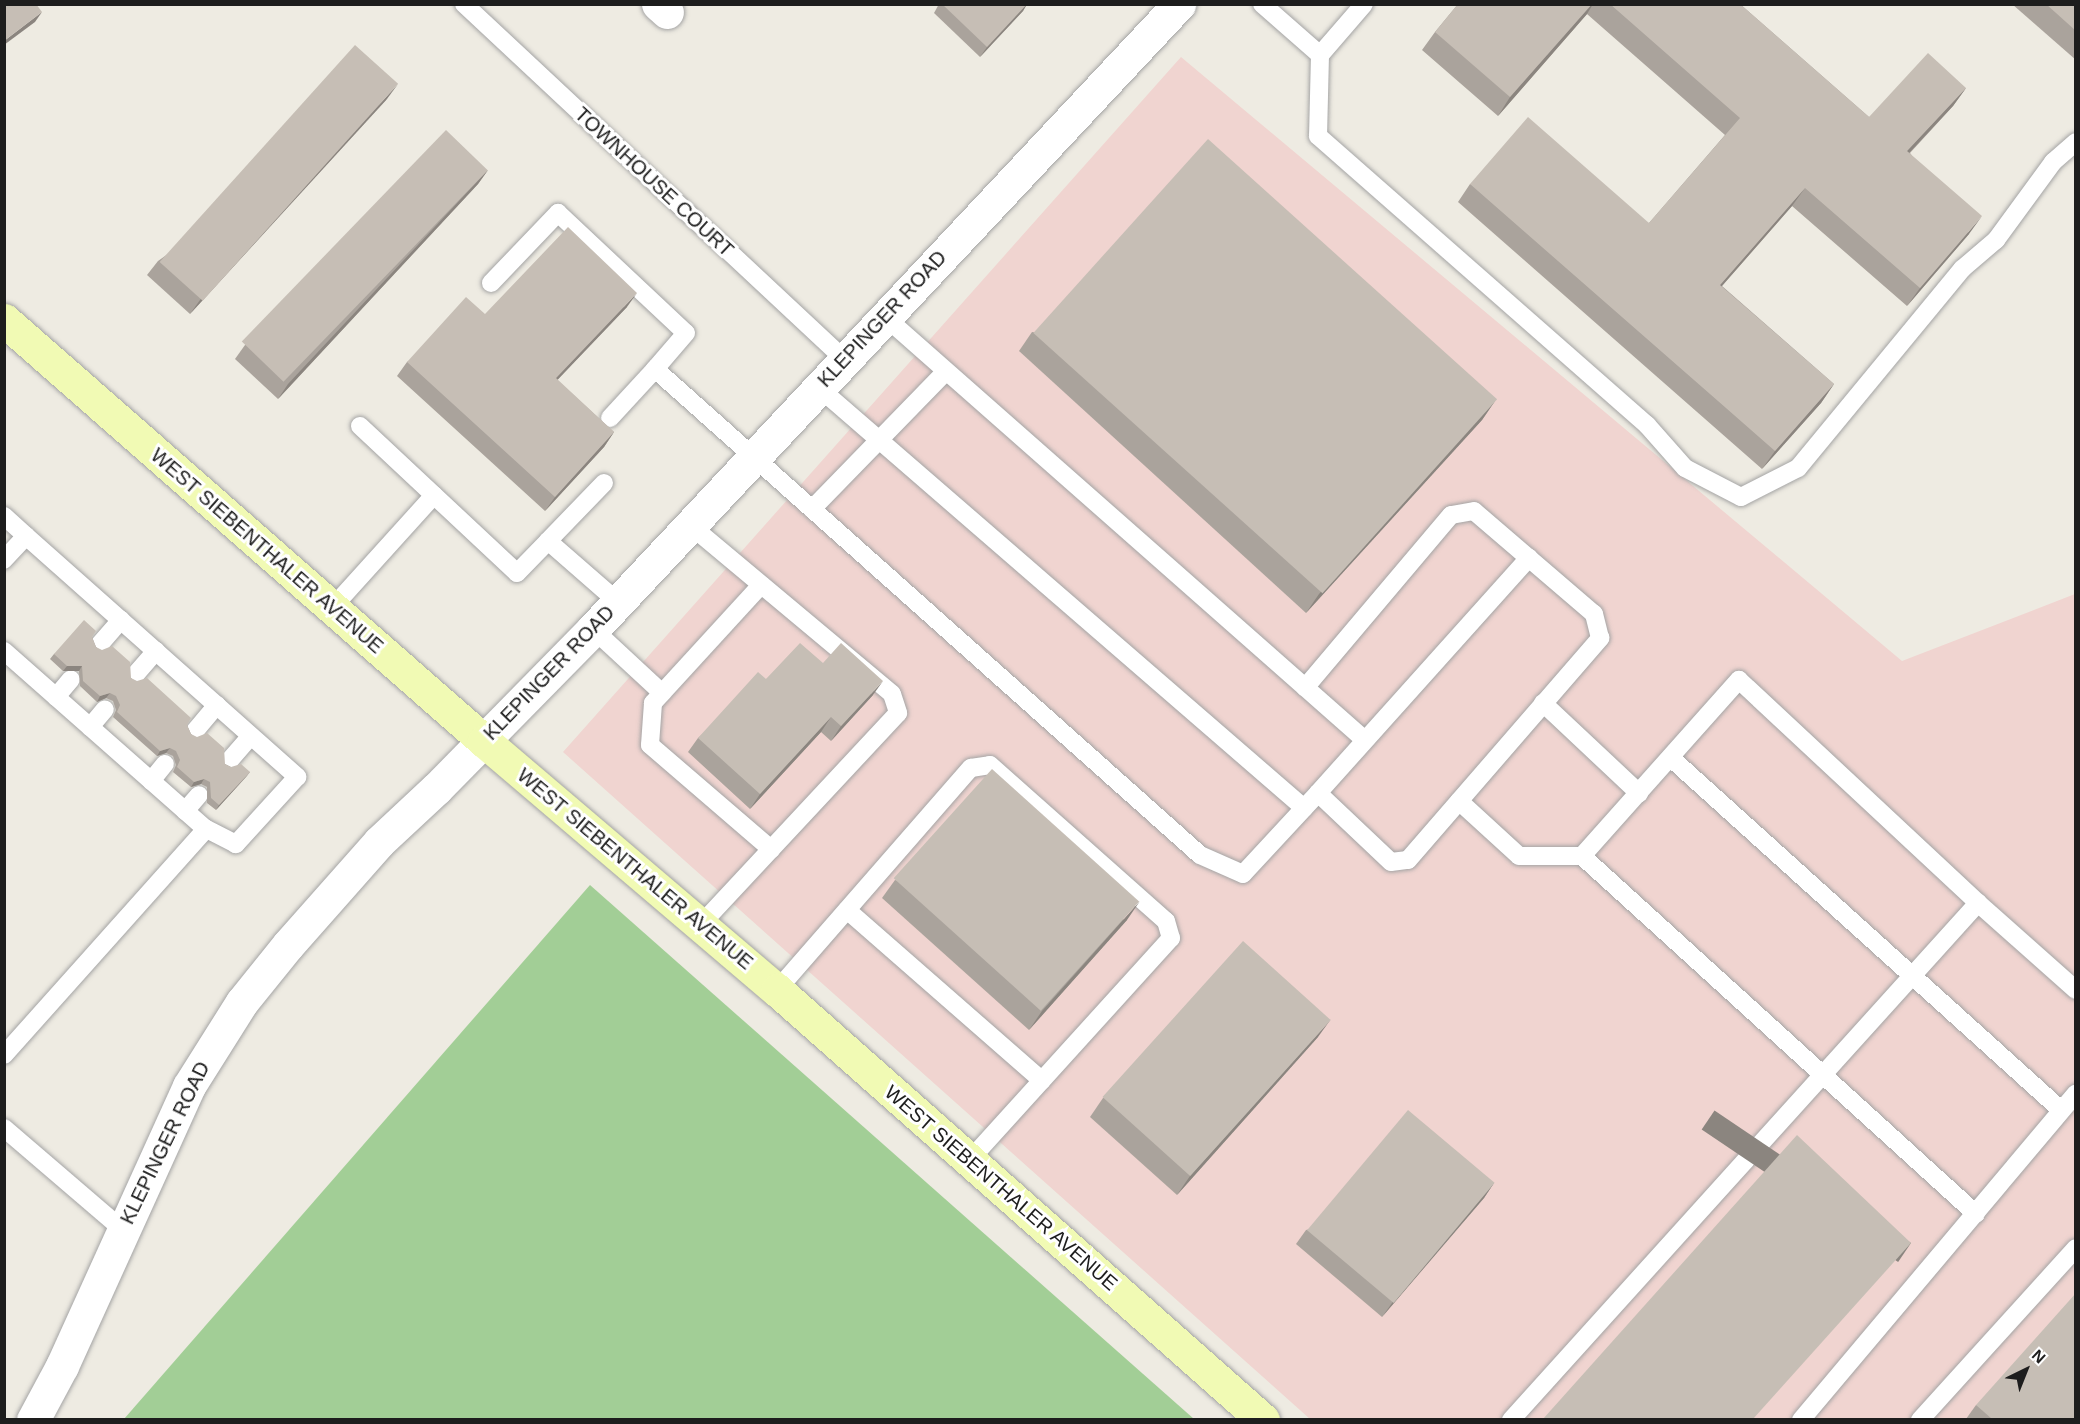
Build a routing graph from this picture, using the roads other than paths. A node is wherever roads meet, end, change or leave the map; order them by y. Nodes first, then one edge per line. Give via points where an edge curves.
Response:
1 (464, 4) edge
2 (1179, 4) edge
3 (1262, 4) edge
4 (1364, 4) edge
5 (1320, 55) junction
6 (2076, 142) edge
7 (491, 284) dead end
8 (884, 316) junction
9 (4, 320) edge
10 (844, 359) junction
11 (655, 369) junction
12 (946, 371) junction
13 (818, 387) junction
14 (610, 418) dead end
15 (360, 426) dead end
16 (880, 441) junction
17 (753, 457) junction
18 (604, 483) dead end
19 (434, 495) junction
20 (812, 509) junction
21 (4, 516) edge
22 (690, 525) junction
23 (26, 536) junction
24 (548, 541) junction
25 (1529, 558) junction
26 (4, 560) edge
27 (762, 585) junction
28 (618, 602) junction
29 (332, 608) junction
30 (121, 620) junction
31 (593, 629) junction
32 (100, 644) dead end
33 (4, 651) edge
34 (156, 651) junction
35 (135, 675) dead end
36 (71, 678) edge
37 (1305, 688) junction
38 (662, 693) junction
39 (56, 697) junction
40 (1543, 703) junction
41 (217, 705) junction
42 (105, 709) dead end
43 (90, 727) junction
44 (195, 730) dead end
45 (251, 736) junction
46 (1365, 740) junction
47 (484, 741) junction
48 (1671, 758) junction
49 (229, 761) dead end
50 (165, 764) dead end
51 (151, 781) junction
52 (1318, 793) junction
53 (1639, 793) junction
54 (199, 795) dead end
55 (1459, 801) junction
56 (1304, 808) junction
57 (185, 811) junction
58 (206, 829) junction
59 (771, 849) junction
60 (1582, 856) junction
61 (1978, 903) junction
62 (847, 910) junction
63 (700, 926) junction
64 (1912, 978) junction
65 (777, 990) junction
66 (2076, 990) edge
67 (4, 1055) edge
68 (1822, 1077) junction
69 (1042, 1080) junction
70 (2076, 1093) edge
71 (2061, 1110) junction
72 (4, 1128) edge
73 (970, 1160) junction
74 (1976, 1214) junction
75 (122, 1229) junction
76 (2076, 1248) edge
77 (33, 1419) edge
78 (1263, 1419) edge
79 (1511, 1419) edge
80 (1802, 1419) edge
81 (1920, 1419) edge

1 - 10 lane, TOWNHOUSE COURT
2 - 8 street, KLEPINGER ROAD
3 - 5 lane
4 - 5 lane
5 - 6 lane via 1318,136 1647,425 1685,468 1741,497 1798,468 1962,268 1996,240 2053,162
7 - 11 lane via 558,213 686,333
8 - 10 street, KLEPINGER ROAD
8 - 12 lane
9 - 29 main road, WEST SIEBENTHALER AVENUE
10 - 13 street, KLEPINGER ROAD
11 - 14 lane
11 - 17 lane
12 - 16 lane
12 - 37 lane
13 - 16 lane
13 - 17 street, KLEPINGER ROAD
15 - 19 lane
16 - 20 lane
16 - 56 lane
17 - 20 lane
17 - 22 street, KLEPINGER ROAD
18 - 24 lane
19 - 24 lane via 517,573
19 - 29 lane
20 - 56 lane via 1200,855 1243,874
21 - 23 lane
22 - 27 lane
22 - 28 street, KLEPINGER ROAD
23 - 26 lane
23 - 30 lane
24 - 28 lane
25 - 37 lane via 1474,511 1451,515
25 - 40 lane via 1594,614 1600,638
25 - 46 lane
27 - 38 lane
27 - 59 lane via 892,694 898,713
28 - 31 street, KLEPINGER ROAD
29 - 47 main road, WEST SIEBENTHALER AVENUE
30 - 32 lane
30 - 34 lane
31 - 38 lane
31 - 47 street, KLEPINGER ROAD
33 - 39 lane
34 - 35 lane
34 - 41 lane
36 - 39 lane
37 - 46 lane
38 - 59 lane via 653,703 650,745
39 - 43 lane
40 - 53 lane
40 - 55 lane
41 - 44 lane
41 - 45 lane
42 - 43 lane
43 - 51 lane
45 - 49 lane
45 - 58 lane via 297,777 236,844
46 - 52 lane
47 - 63 main road, WEST SIEBENTHALER AVENUE
47 - 75 street, KLEPINGER ROAD via 379,842 242,1002 189,1086
48 - 53 lane
48 - 61 lane via 1739,680
48 - 64 lane
50 - 51 lane
51 - 57 lane
52 - 55 lane via 1391,862 1408,860
52 - 56 lane
53 - 60 lane
54 - 57 lane
55 - 60 lane via 1519,856
57 - 58 lane
58 - 67 lane
59 - 63 lane
60 - 68 lane
61 - 64 lane
61 - 66 lane
62 - 65 lane
62 - 69 lane
62 - 69 lane via 971,768 990,765 1166,921 1171,938
63 - 65 main road, WEST SIEBENTHALER AVENUE
64 - 68 lane
64 - 71 lane
65 - 73 main road, WEST SIEBENTHALER AVENUE
68 - 74 lane
68 - 79 lane
69 - 73 lane
70 - 71 lane
71 - 74 lane
72 - 75 lane
73 - 78 main road, WEST SIEBENTHALER AVENUE
74 - 80 lane
75 - 77 street, KLEPINGER ROAD via 62,1366
76 - 81 lane

